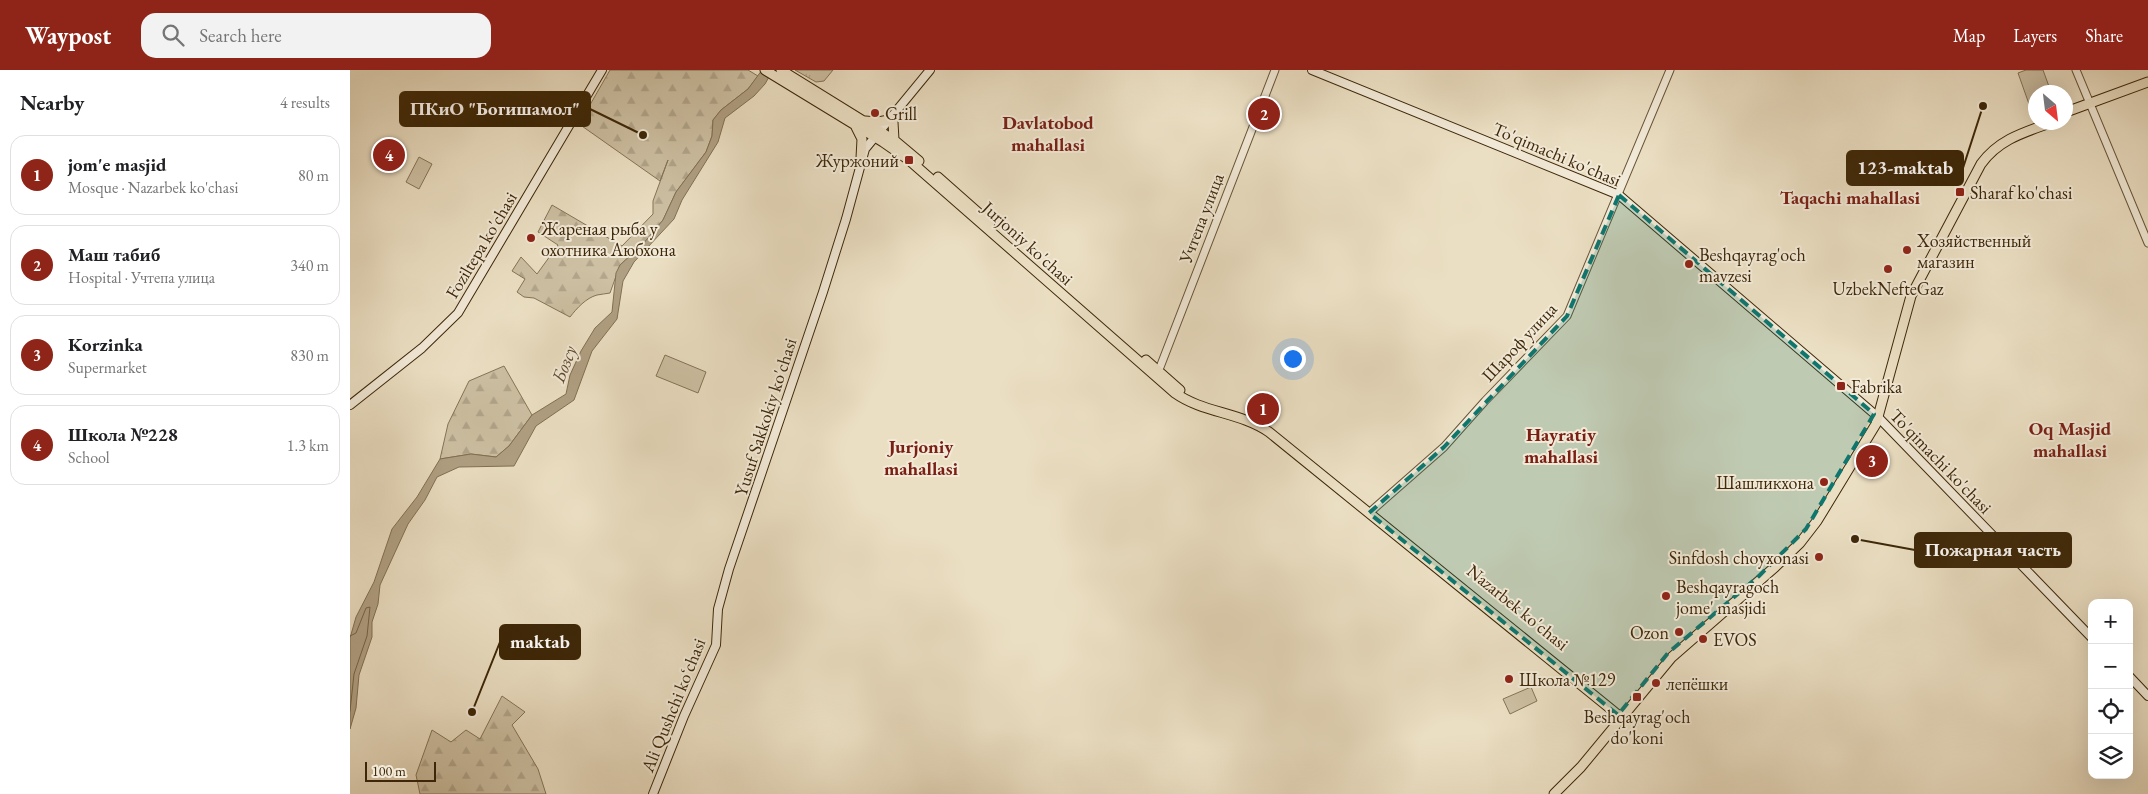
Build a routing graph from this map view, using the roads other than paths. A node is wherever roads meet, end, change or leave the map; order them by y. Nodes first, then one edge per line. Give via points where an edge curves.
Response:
1 (596, 70) edge
2 (602, 70) edge
3 (765, 70) edge
4 (781, 70) edge
5 (930, 70) edge
6 (1275, 70) edge
7 (1312, 70) edge
8 (1670, 70) edge
9 (2076, 70) edge
10 (2148, 82) edge
11 (2148, 88) edge
12 (809, 92) junction
13 (2091, 106) junction
14 (2073, 110) edge
15 (2073, 115) edge
16 (891, 121) junction
17 (858, 123) junction
18 (2028, 126) edge
19 (2033, 130) edge
20 (878, 135) junction
21 (894, 140) junction
22 (861, 158) junction
23 (1619, 195) junction
24 (846, 219) junction
25 (2147, 240) edge
26 (409, 356) junction
27 (1158, 374) junction
28 (350, 399) edge
29 (350, 405) edge
30 (1225, 412) joint
31 (1877, 415) junction
32 (1923, 461) junction
33 (1370, 511) junction
34 (718, 626) joint
35 (2088, 627) edge
36 (2088, 634) edge
37 (2133, 674) edge
38 (2133, 680) edge
39 (2148, 689) edge
40 (2148, 696) edge
41 (1621, 713) junction
42 (653, 794) edge
43 (1546, 794) edge
44 (1554, 794) edge

1 - 26 main road, Foziltepa ko'chasi via 454,311
2 - 26 main road, Foziltepa ko'chasi via 458,313
3 - 12 main road
4 - 12 main road
5 - 16 main road, Yusuf Sakkokiy ko'chasi
6 - 27 street, Учтепа улица
7 - 23 main road, To'qimachi ko'chasi
8 - 23 street, Шароф улица
9 - 13 street
10 - 13 main road
11 - 13 main road
12 - 17 main road, Jurjoniy ko'chasi
13 - 14 main road
13 - 15 main road
13 - 25 street
16 - 17 main road
16 - 20 main road, Yusuf Sakkokiy ko'chasi
16 - 21 main road
17 - 20 main road, Jurjoniy ko'chasi
17 - 22 main road via 862,135
18 - 31 main road via 1996,140 1976,161 1906,294
19 - 31 main road via 2004,142 1992,150 1981,164 1911,296
20 - 21 main road, Jurjoniy ko'chasi
20 - 22 main road, Yusuf Sakkokiy ko'chasi via 864,149
20 - 24 main road, Yusuf Sakkokiy ko'chasi
20 - 27 main road, Jurjoniy ko'chasi
21 - 27 main road, Jurjoniy ko'chasi
22 - 24 main road, Yusuf Sakkokiy ko'chasi
23 - 31 main road, To'qimachi ko'chasi
23 - 33 street, Шароф улица via 1567,316 1444,447
24 - 34 main road, Yusuf Sakkokiy ko'chasi via 729,569 718,609
26 - 28 main road, Foziltepa ko'chasi
26 - 29 main road, Foziltepa ko'chasi
27 - 30 main road, Jurjoniy ko'chasi via 1188,402
30 - 33 main road, Nazarbek ko'chasi via 1269,432
31 - 32 main road, To'qimachi ko'chasi
31 - 41 main road via 1806,528 1759,576 1668,653
32 - 35 main road, To'qimachi ko'chasi
32 - 36 main road, To'qimachi ko'chasi
33 - 41 main road, Nazarbek ko'chasi
34 - 42 main road, Ali Qushchi koʻchasi via 716,646
37 - 39 main road
38 - 40 main road
41 - 43 main road via 1569,774
41 - 44 main road via 1581,767

